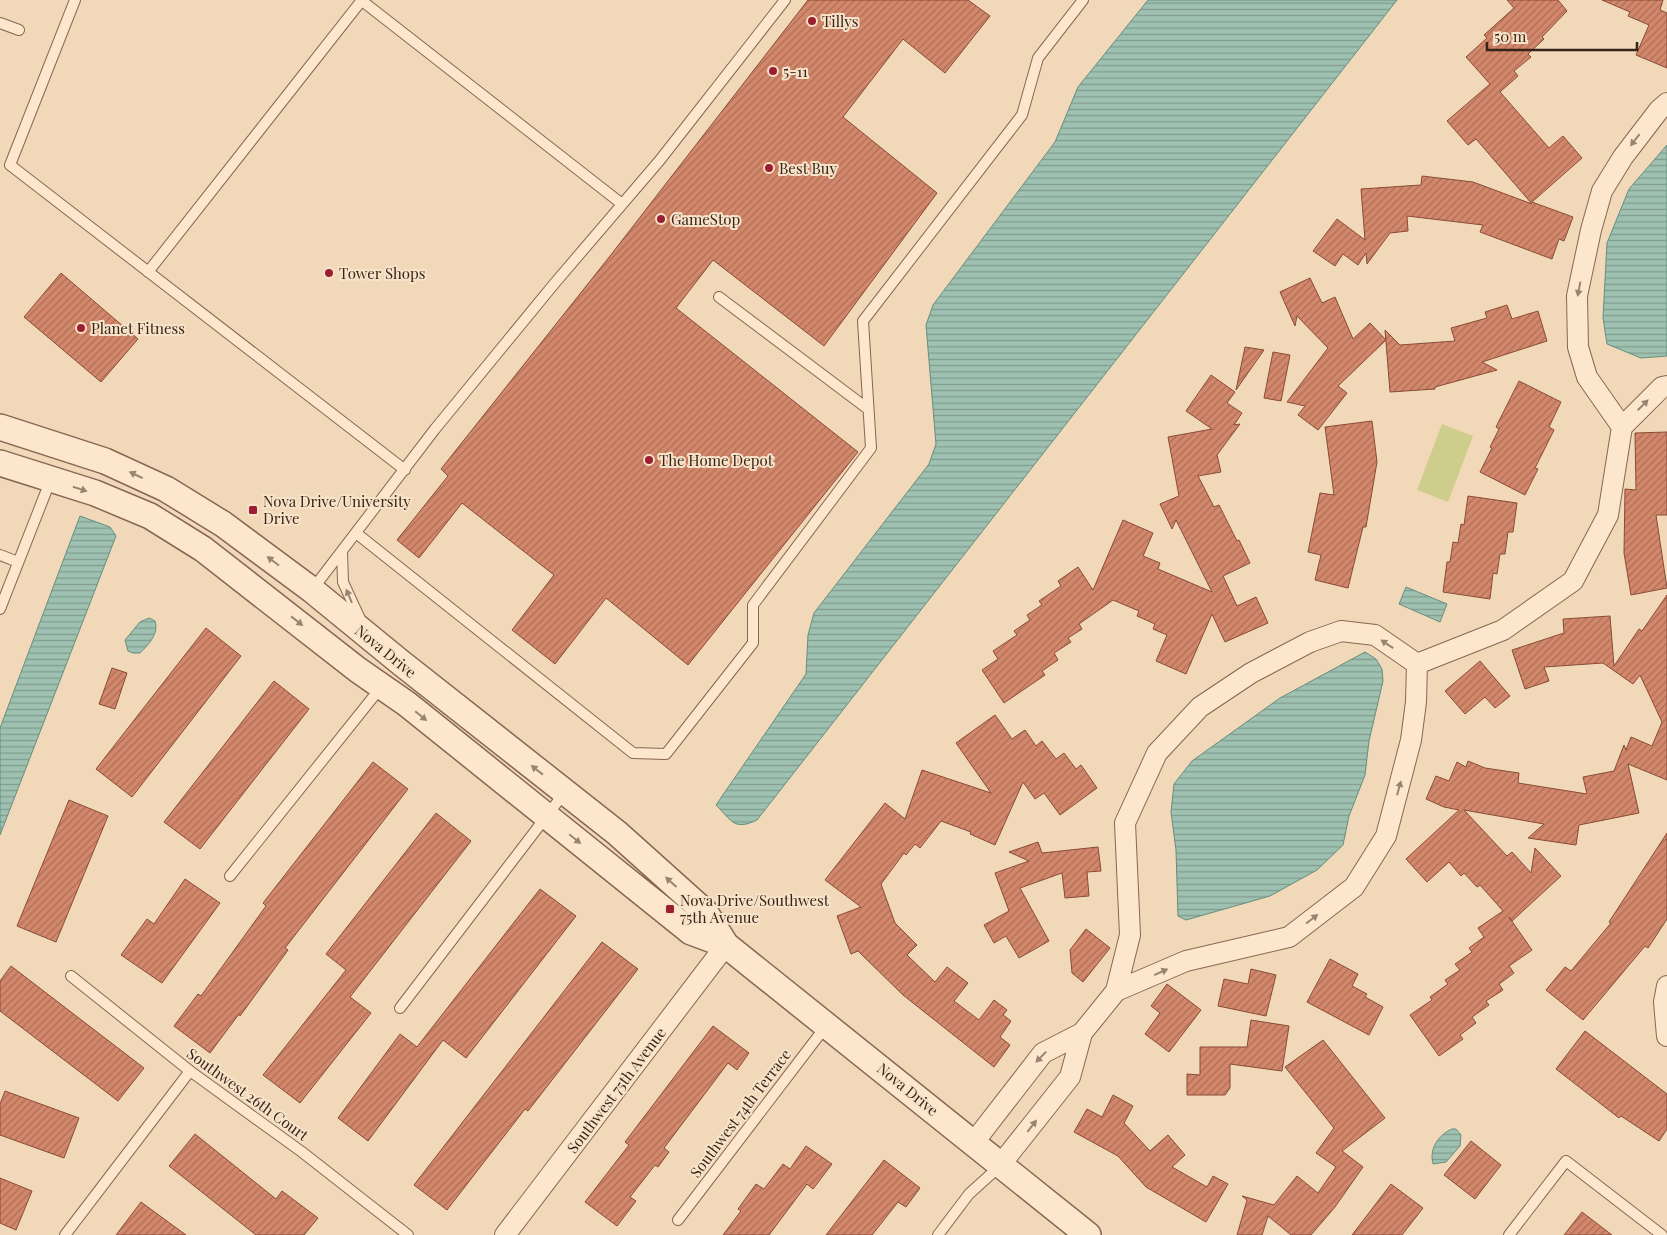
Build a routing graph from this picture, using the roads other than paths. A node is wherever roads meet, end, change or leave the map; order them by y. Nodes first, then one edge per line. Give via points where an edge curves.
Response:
1 (75, 0) edge
2 (362, 0) edge
3 (785, 0) edge
4 (1083, 0) edge
5 (0, 23) edge
6 (19, 30) dead end
7 (1667, 103) edge
8 (622, 204) junction
9 (148, 272) junction
10 (719, 297) dead end
11 (1667, 386) edge
12 (868, 409) junction
13 (0, 427) edge
14 (1622, 427) junction
15 (0, 463) edge
16 (405, 470) junction
17 (51, 479) junction
18 (356, 533) junction
19 (203, 549) junction
20 (342, 551) junction
21 (0, 555) edge
22 (18, 562) junction
23 (312, 590) junction
24 (0, 609) edge
25 (370, 637) junction
26 (400, 662) junction
27 (1417, 664) junction
28 (382, 686) junction
29 (565, 792) junction
30 (546, 816) junction
31 (230, 876) dead end
32 (726, 945) junction
33 (70, 976) dead end
34 (1667, 986) edge
35 (1116, 992) junction
36 (400, 1008) dead end
37 (827, 1025) junction
38 (1082, 1033) junction
39 (1667, 1036) edge
40 (190, 1070) junction
41 (974, 1142) junction
42 (1002, 1164) junction
43 (678, 1220) dead end
44 (65, 1235) edge
45 (408, 1235) edge
46 (505, 1235) edge
47 (938, 1235) edge
48 (1088, 1235) edge
49 (1509, 1235) edge
50 (1662, 1235) edge

1 - 9 lane via 10,165
2 - 8 lane
2 - 9 lane
3 - 8 lane
4 - 12 lane via 1038,58 1022,115 863,321
5 - 6 lane
7 -> 14 street via 1622,156 1602,190 1577,296 1578,347 1587,377
8 - 16 lane via 506,342
9 - 16 lane
10 - 12 lane
14 -> 11 street via 1662,387
12 - 18 lane via 871,448 753,605 753,643 666,754 634,754
23 -> 13 street, Nova Drive via 224,524 166,489 106,461
14 - 27 street via 1608,515 1574,581 1503,630
15 - 17 street, Nova Drive
16 - 18 lane
17 -> 19 street, Nova Drive via 150,516
17 - 22 lane
18 - 20 lane
19 - 23 street via 269,583
19 -> 28 street, Nova Drive
20 - 23 lane
25 -> 20 lane via 343,582
21 - 22 lane
22 - 24 lane
23 - 25 street, Nova Drive
25 - 26 street, Nova Drive
26 - 28 street
29 -> 26 street, Nova Drive
35 -> 27 street via 1186,961 1289,937 1354,887 1386,836 1411,740
27 -> 35 street via 1375,635 1341,631 1301,646 1251,673 1200,707 1158,753 1125,823 1130,935
28 -> 30 street, Nova Drive
28 - 31 lane
29 - 30 lane
32 -> 29 street, Nova Drive via 705,912
30 -> 32 street, Nova Drive via 691,932
30 - 36 lane
32 - 37 street, Nova Drive
32 - 46 street, Southwest 75th Avenue
33 - 40 lane, Southwest 26th Court
34 - 39 street via 1664,1002
35 - 38 street
37 - 41 street, Nova Drive
37 - 43 lane, Southwest 74th Terrace
38 -> 41 street via 1043,1054
42 -> 38 street via 1070,1078
40 - 44 lane
40 - 45 lane, Southwest 26th Court
41 - 42 street, Nova Drive
42 - 47 lane via 970,1194
42 - 48 street, Nova Drive
49 - 50 lane via 1566,1160

